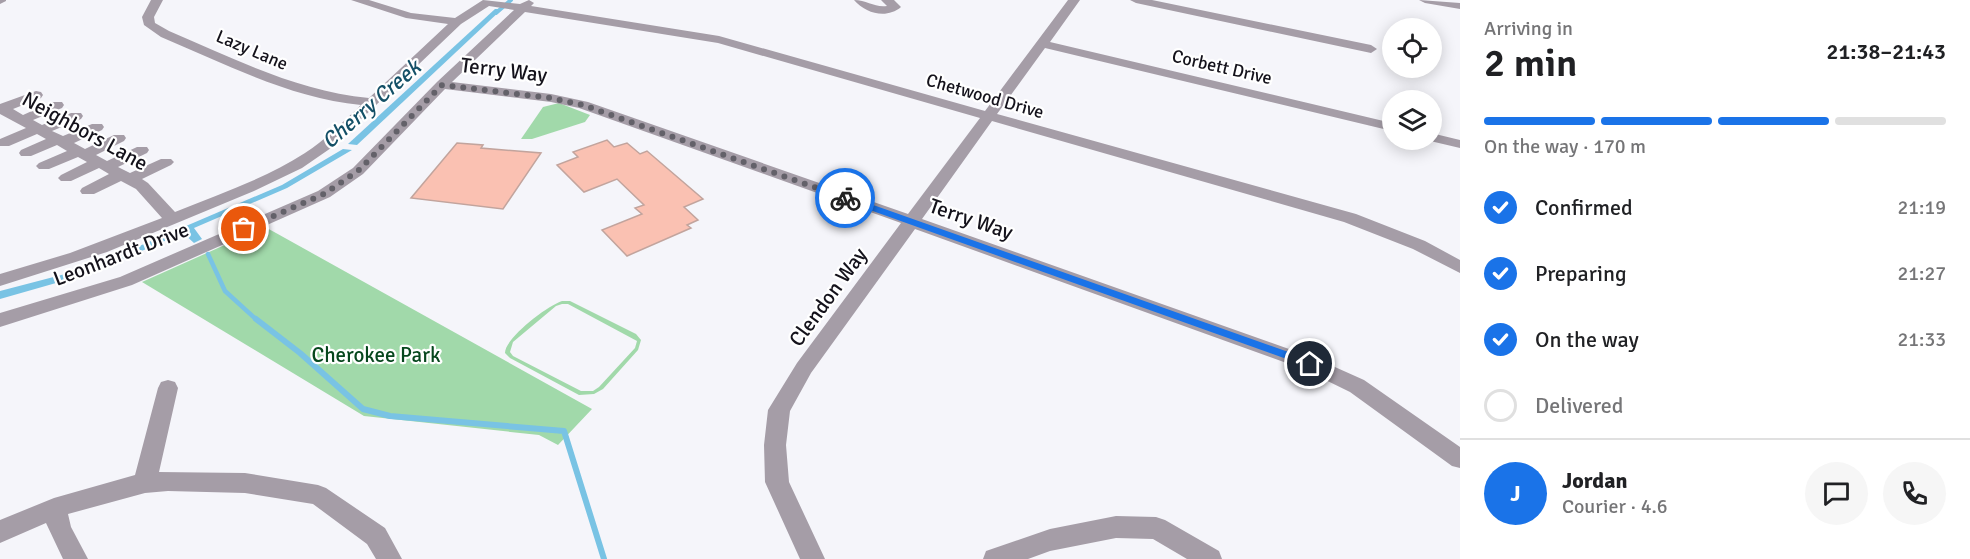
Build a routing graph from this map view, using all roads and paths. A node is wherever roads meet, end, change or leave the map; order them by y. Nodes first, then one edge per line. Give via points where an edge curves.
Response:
1 (157, 0) edge
2 (357, 0) edge
3 (861, 0) edge
4 (887, 0) edge
5 (1074, 0) edge
6 (1136, 0) edge
7 (1425, 0) edge
8 (507, 3) edge
9 (1460, 6) edge
10 (457, 22) junction
11 (1044, 44) junction
12 (1371, 49) dead end
13 (442, 85) junction
14 (36, 96) dead end
15 (371, 102) junction
16 (57, 105) dead end
17 (1, 108) edge
18 (76, 116) dead end
19 (990, 116) junction
20 (20, 119) junction
21 (0, 125) edge
22 (1382, 125) edge
23 (97, 128) dead end
24 (40, 130) junction
25 (119, 138) dead end
26 (1442, 140) edge
27 (60, 141) junction
28 (4, 143) dead end
29 (1460, 144) edge
30 (142, 150) dead end
31 (82, 152) junction
32 (26, 153) dead end
33 (166, 162) dead end
34 (104, 164) junction
35 (44, 166) dead end
36 (126, 177) junction
37 (66, 178) dead end
38 (88, 191) dead end
39 (172, 219) junction
40 (911, 222) junction
41 (1460, 267) edge
42 (0, 280) edge
43 (0, 320) edge
44 (168, 388) dead end
45 (1460, 459) edge
46 (145, 483) junction
47 (54, 508) junction
48 (0, 532) edge
49 (76, 559) edge
50 (390, 559) edge
51 (813, 559) edge
52 (995, 559) edge
53 (1210, 559) edge

1 - 15 street, Lazy Lane via 148,17 150,26 165,34 303,91
2 - 10 street via 410,16
3 - 4 street via 869,9 895,7
5 - 11 street, Clendon Way
6 - 12 street
7 - 9 street
8 - 10 street, Leonhardt Drive
8 - 13 street, Leonhardt Drive
8 - 19 street, Chetwood Drive via 719,40
10 - 15 street, Leonhardt Drive
11 - 19 street, Clendon Way
11 - 22 street, Corbett Drive
13 - 40 street, Terry Way via 583,105
13 - 43 street, Leonhardt Drive via 358,171 324,194 126,281
14 - 17 street
15 - 39 street, Leonhardt Drive via 304,162
16 - 20 street
17 - 20 street, Neighbors Lane
18 - 24 street
19 - 40 street, Clendon Way
19 - 41 street, Chetwood Drive via 1350,218 1419,245
20 - 21 street
20 - 24 street, Neighbors Lane
23 - 27 street
24 - 27 street, Neighbors Lane
24 - 28 street
25 - 31 street
26 - 29 street
27 - 31 street, Neighbors Lane
27 - 32 street
30 - 34 street
31 - 34 street, Neighbors Lane
31 - 35 street
33 - 36 street
34 - 36 street, Neighbors Lane
34 - 37 street
36 - 38 street
36 - 39 street, Neighbors Lane via 142,186
39 - 42 street, Leonhardt Drive via 47,268
40 - 45 street, Terry Way via 1310,364 1356,386
40 - 51 street, Clendon Way via 804,368 779,410 775,445 777,482
44 - 46 street
46 - 47 street
46 - 50 street via 244,483 318,495 376,536
47 - 48 street
47 - 49 street via 60,530
52 - 53 street via 1050,540 1116,527 1156,528

